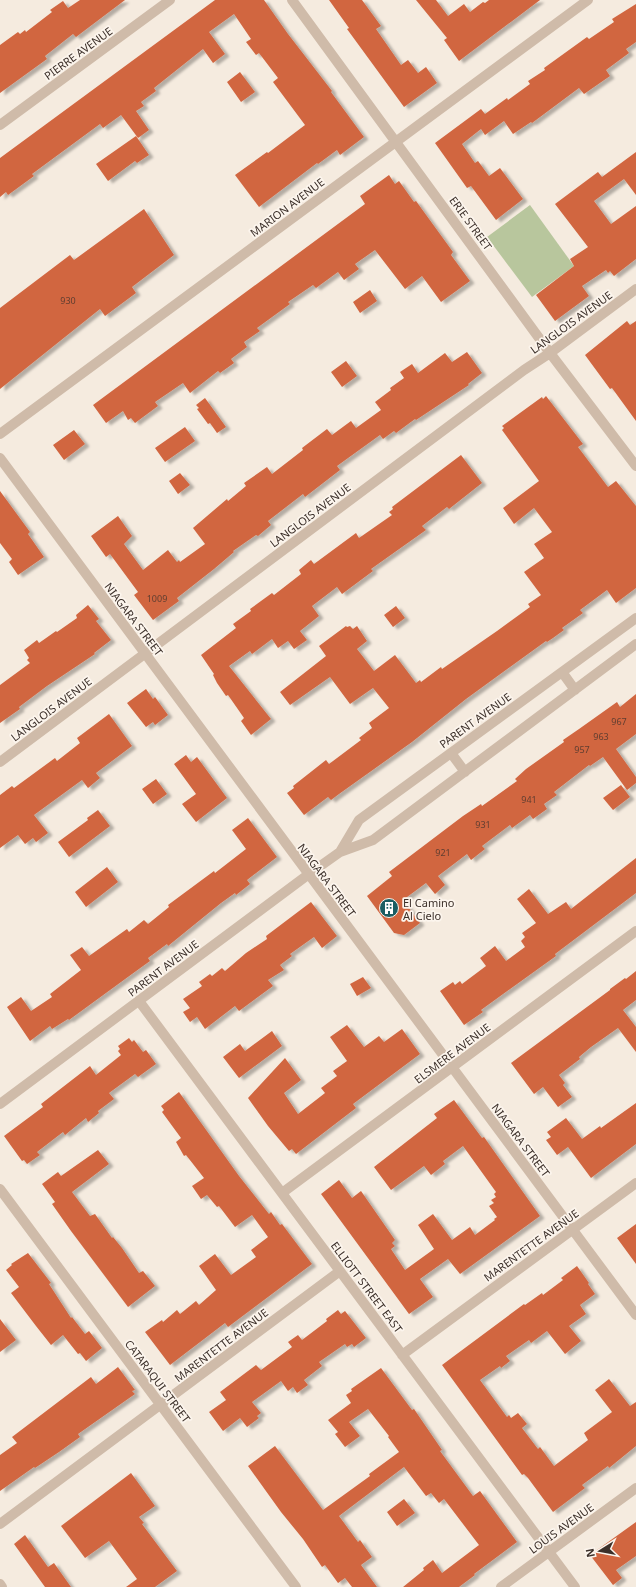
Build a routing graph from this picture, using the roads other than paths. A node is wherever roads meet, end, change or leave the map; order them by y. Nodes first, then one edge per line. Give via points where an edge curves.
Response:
1 (170, 0) edge
2 (292, 0) edge
3 (588, 0) edge
4 (0, 125) edge
5 (396, 141) junction
6 (636, 289) edge
7 (550, 353) junction
8 (0, 434) edge
9 (0, 458) edge
10 (634, 465) edge
11 (636, 618) edge
12 (636, 644) edge
13 (145, 654) junction
14 (562, 672) junction
15 (575, 690) junction
16 (451, 753) junction
17 (0, 762) edge
18 (465, 772) junction
19 (340, 852) junction
20 (308, 874) junction
21 (636, 931) edge
22 (139, 1001) junction
23 (452, 1067) junction
24 (0, 1104) edge
25 (636, 1183) edge
26 (0, 1190) edge
27 (282, 1193) junction
28 (573, 1230) junction
29 (340, 1271) junction
30 (636, 1315) edge
31 (402, 1355) junction
32 (161, 1405) junction
33 (636, 1488) edge
34 (0, 1524) edge
35 (549, 1552) junction
36 (0, 1584) edge
37 (2, 1587) edge
38 (296, 1587) edge
39 (501, 1587) edge
40 (575, 1587) edge

1 - 4 street, PIERRE AVENUE
2 - 5 street, ERIE STREET
3 - 5 street, MARION AVENUE
5 - 7 street, ERIE STREET
5 - 8 street, MARION AVENUE
6 - 7 street, LANGLOIS AVENUE
7 - 10 street, ERIE STREET
7 - 13 street, LANGLOIS AVENUE
9 - 13 street, NIAGARA STREET
11 - 14 street, PARENT AVENUE
12 - 15 street, PARENT AVENUE
13 - 17 street, LANGLOIS AVENUE
13 - 20 street, NIAGARA STREET
14 - 15 street
14 - 16 street, PARENT AVENUE
15 - 18 street, PARENT AVENUE
16 - 18 street
16 - 19 street, PARENT AVENUE via 359,820
18 - 19 street, PARENT AVENUE via 373,840
19 - 20 street, PARENT AVENUE
20 - 22 street, PARENT AVENUE
20 - 23 street, NIAGARA STREET
21 - 23 street, ELSMERE AVENUE
22 - 24 street, PARENT AVENUE
22 - 27 street, ELLIOTT STREET EAST
23 - 27 street, ELSMERE AVENUE
23 - 28 street, NIAGARA STREET
25 - 28 street, MARENTETTE AVENUE
26 - 32 street, CATARAQUI STREET
27 - 29 street, ELLIOTT STREET EAST
28 - 30 street, NIAGARA STREET
28 - 31 street, MARENTETTE AVENUE
29 - 31 street, ELLIOTT STREET EAST
29 - 32 street, MARENTETTE AVENUE
31 - 35 street, ELLIOTT STREET EAST
32 - 34 street, MARENTETTE AVENUE
32 - 38 street, CATARAQUI STREET
33 - 35 street, LOUIS AVENUE
35 - 39 street, LOUIS AVENUE
35 - 40 street, ELLIOTT STREET EAST
36 - 37 street

